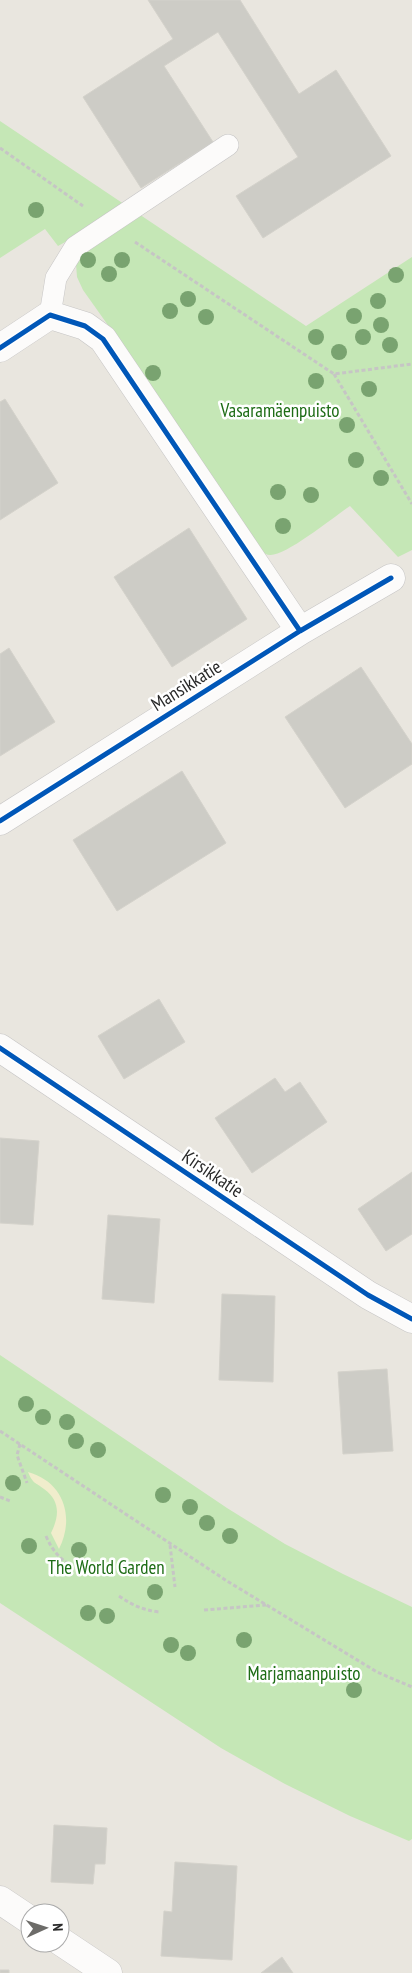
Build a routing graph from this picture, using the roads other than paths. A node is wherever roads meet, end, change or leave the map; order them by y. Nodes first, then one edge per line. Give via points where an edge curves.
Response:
1 (228, 146) dead end
2 (50, 315) junction
3 (0, 348) edge
4 (391, 578) dead end
5 (300, 631) junction
6 (0, 821) edge
7 (0, 1048) edge
8 (412, 1319) edge
9 (0, 1900) edge
10 (20, 1913) edge
11 (70, 1948) edge
12 (108, 1973) edge

1 - 2 lane via 75,248 56,278
2 - 3 street
2 - 5 street via 85,326 103,339
4 - 5 street, Mansikkatie
5 - 6 street, Mansikkatie
7 - 8 street, Kirsikkatie via 368,1295
9 - 10 street
11 - 12 street

